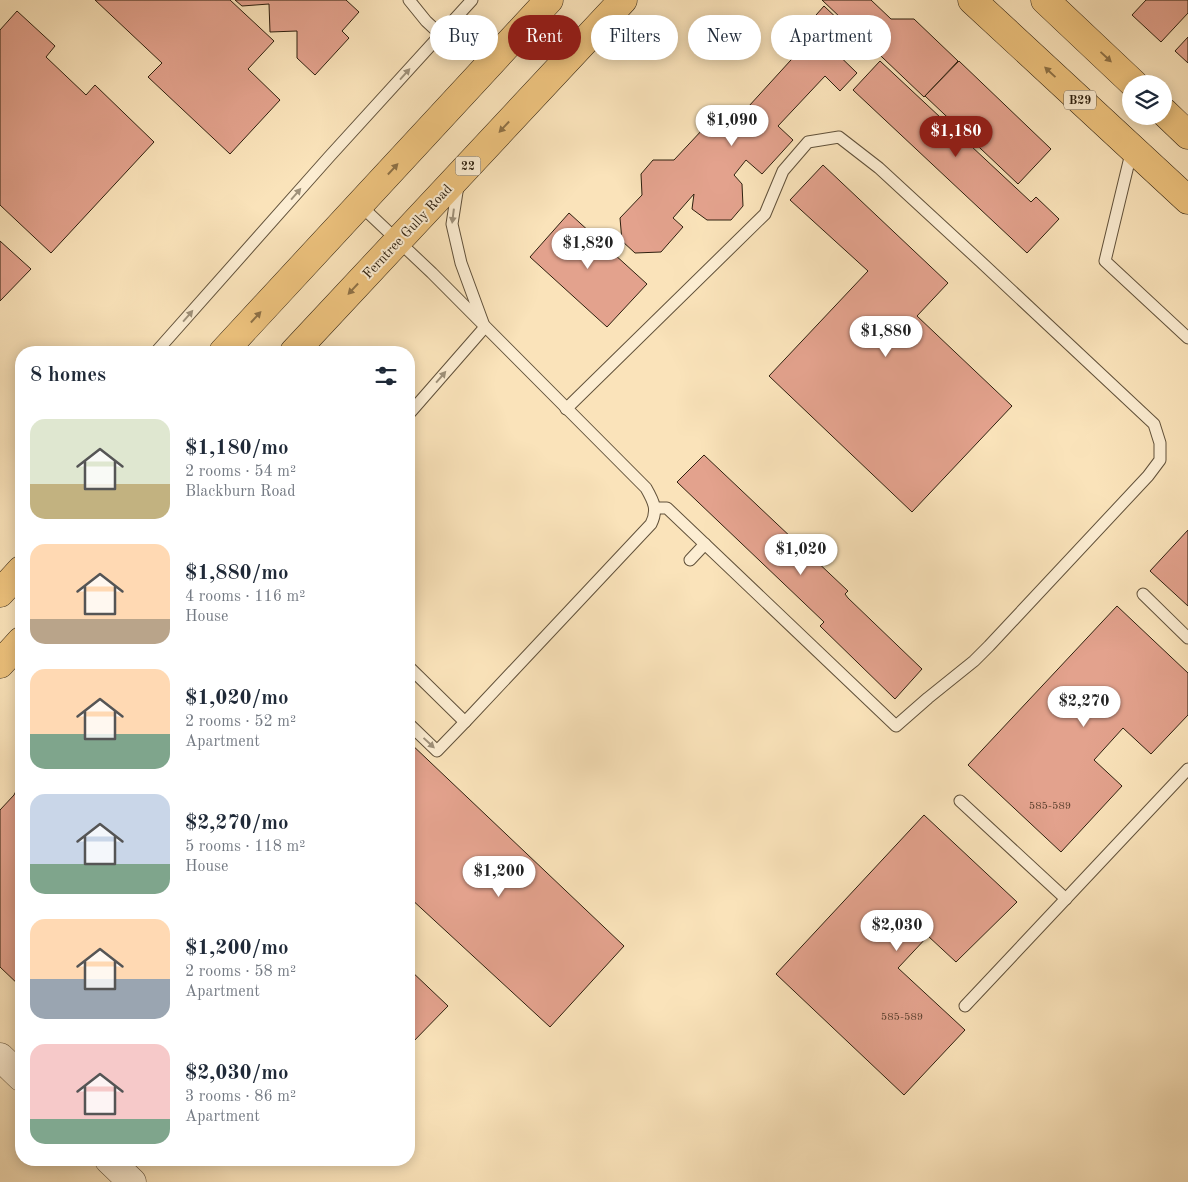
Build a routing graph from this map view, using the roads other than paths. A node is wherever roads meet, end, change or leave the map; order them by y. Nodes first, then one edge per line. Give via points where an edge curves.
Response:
1 (409, 0) edge
2 (472, 0) edge
3 (549, 0) edge
4 (623, 0) edge
5 (972, 0) edge
6 (1045, 0) edge
7 (459, 15) edge
8 (430, 23) edge
9 (430, 47) edge
10 (1124, 75) edge
11 (1172, 120) edge
12 (1188, 135) edge
13 (1132, 148) junction
14 (465, 170) junction
15 (1188, 200) edge
16 (360, 205) junction
17 (399, 241) junction
18 (485, 327) junction
19 (1188, 338) edge
20 (161, 346) edge
21 (229, 346) edge
22 (300, 346) edge
23 (415, 407) edge
24 (566, 409) junction
25 (655, 508) junction
26 (705, 544) junction
27 (690, 560) dead end
28 (15, 577) edge
29 (0, 593) edge
30 (1143, 594) dead end
31 (1188, 638) edge
32 (15, 648) edge
33 (0, 664) edge
34 (415, 673) edge
35 (465, 722) junction
36 (415, 730) edge
37 (1188, 769) edge
38 (960, 801) dead end
39 (1066, 899) junction
40 (965, 1006) dead end
41 (0, 1057) edge
42 (15, 1071) edge
43 (115, 1166) edge
44 (132, 1182) edge

1 - 8 lane
2 - 7 lane
16 -> 3 main road
4 -> 14 main road, Ferntree Gully Road / 22
13 -> 5 main road, B29
6 -> 10 main road
20 -> 9 lane
11 - 12 main road
13 - 15 main road, B29
13 - 19 lane via 1105,261
14 - 17 main road, Ferntree Gully Road / 22
14 -> 18 lane via 457,192 452,224 461,262
16 - 17 lane
21 -> 16 main road
17 - 18 lane
17 -> 22 main road, Ferntree Gully Road / 22
23 -> 18 lane
18 - 24 lane
24 - 25 lane via 646,488
24 - 26 lane via 764,214 783,171 808,142 839,137 887,175 1154,424 1160,443 1160,460 1115,512 974,661 896,726
25 - 26 lane via 667,508
25 - 35 lane via 651,524
26 - 27 lane
28 - 29 main road
30 - 31 lane
32 - 33 main road
34 - 35 lane
36 -> 35 lane via 437,751
37 - 39 lane
38 - 39 lane
39 - 40 lane
41 - 42 street
43 - 44 street

